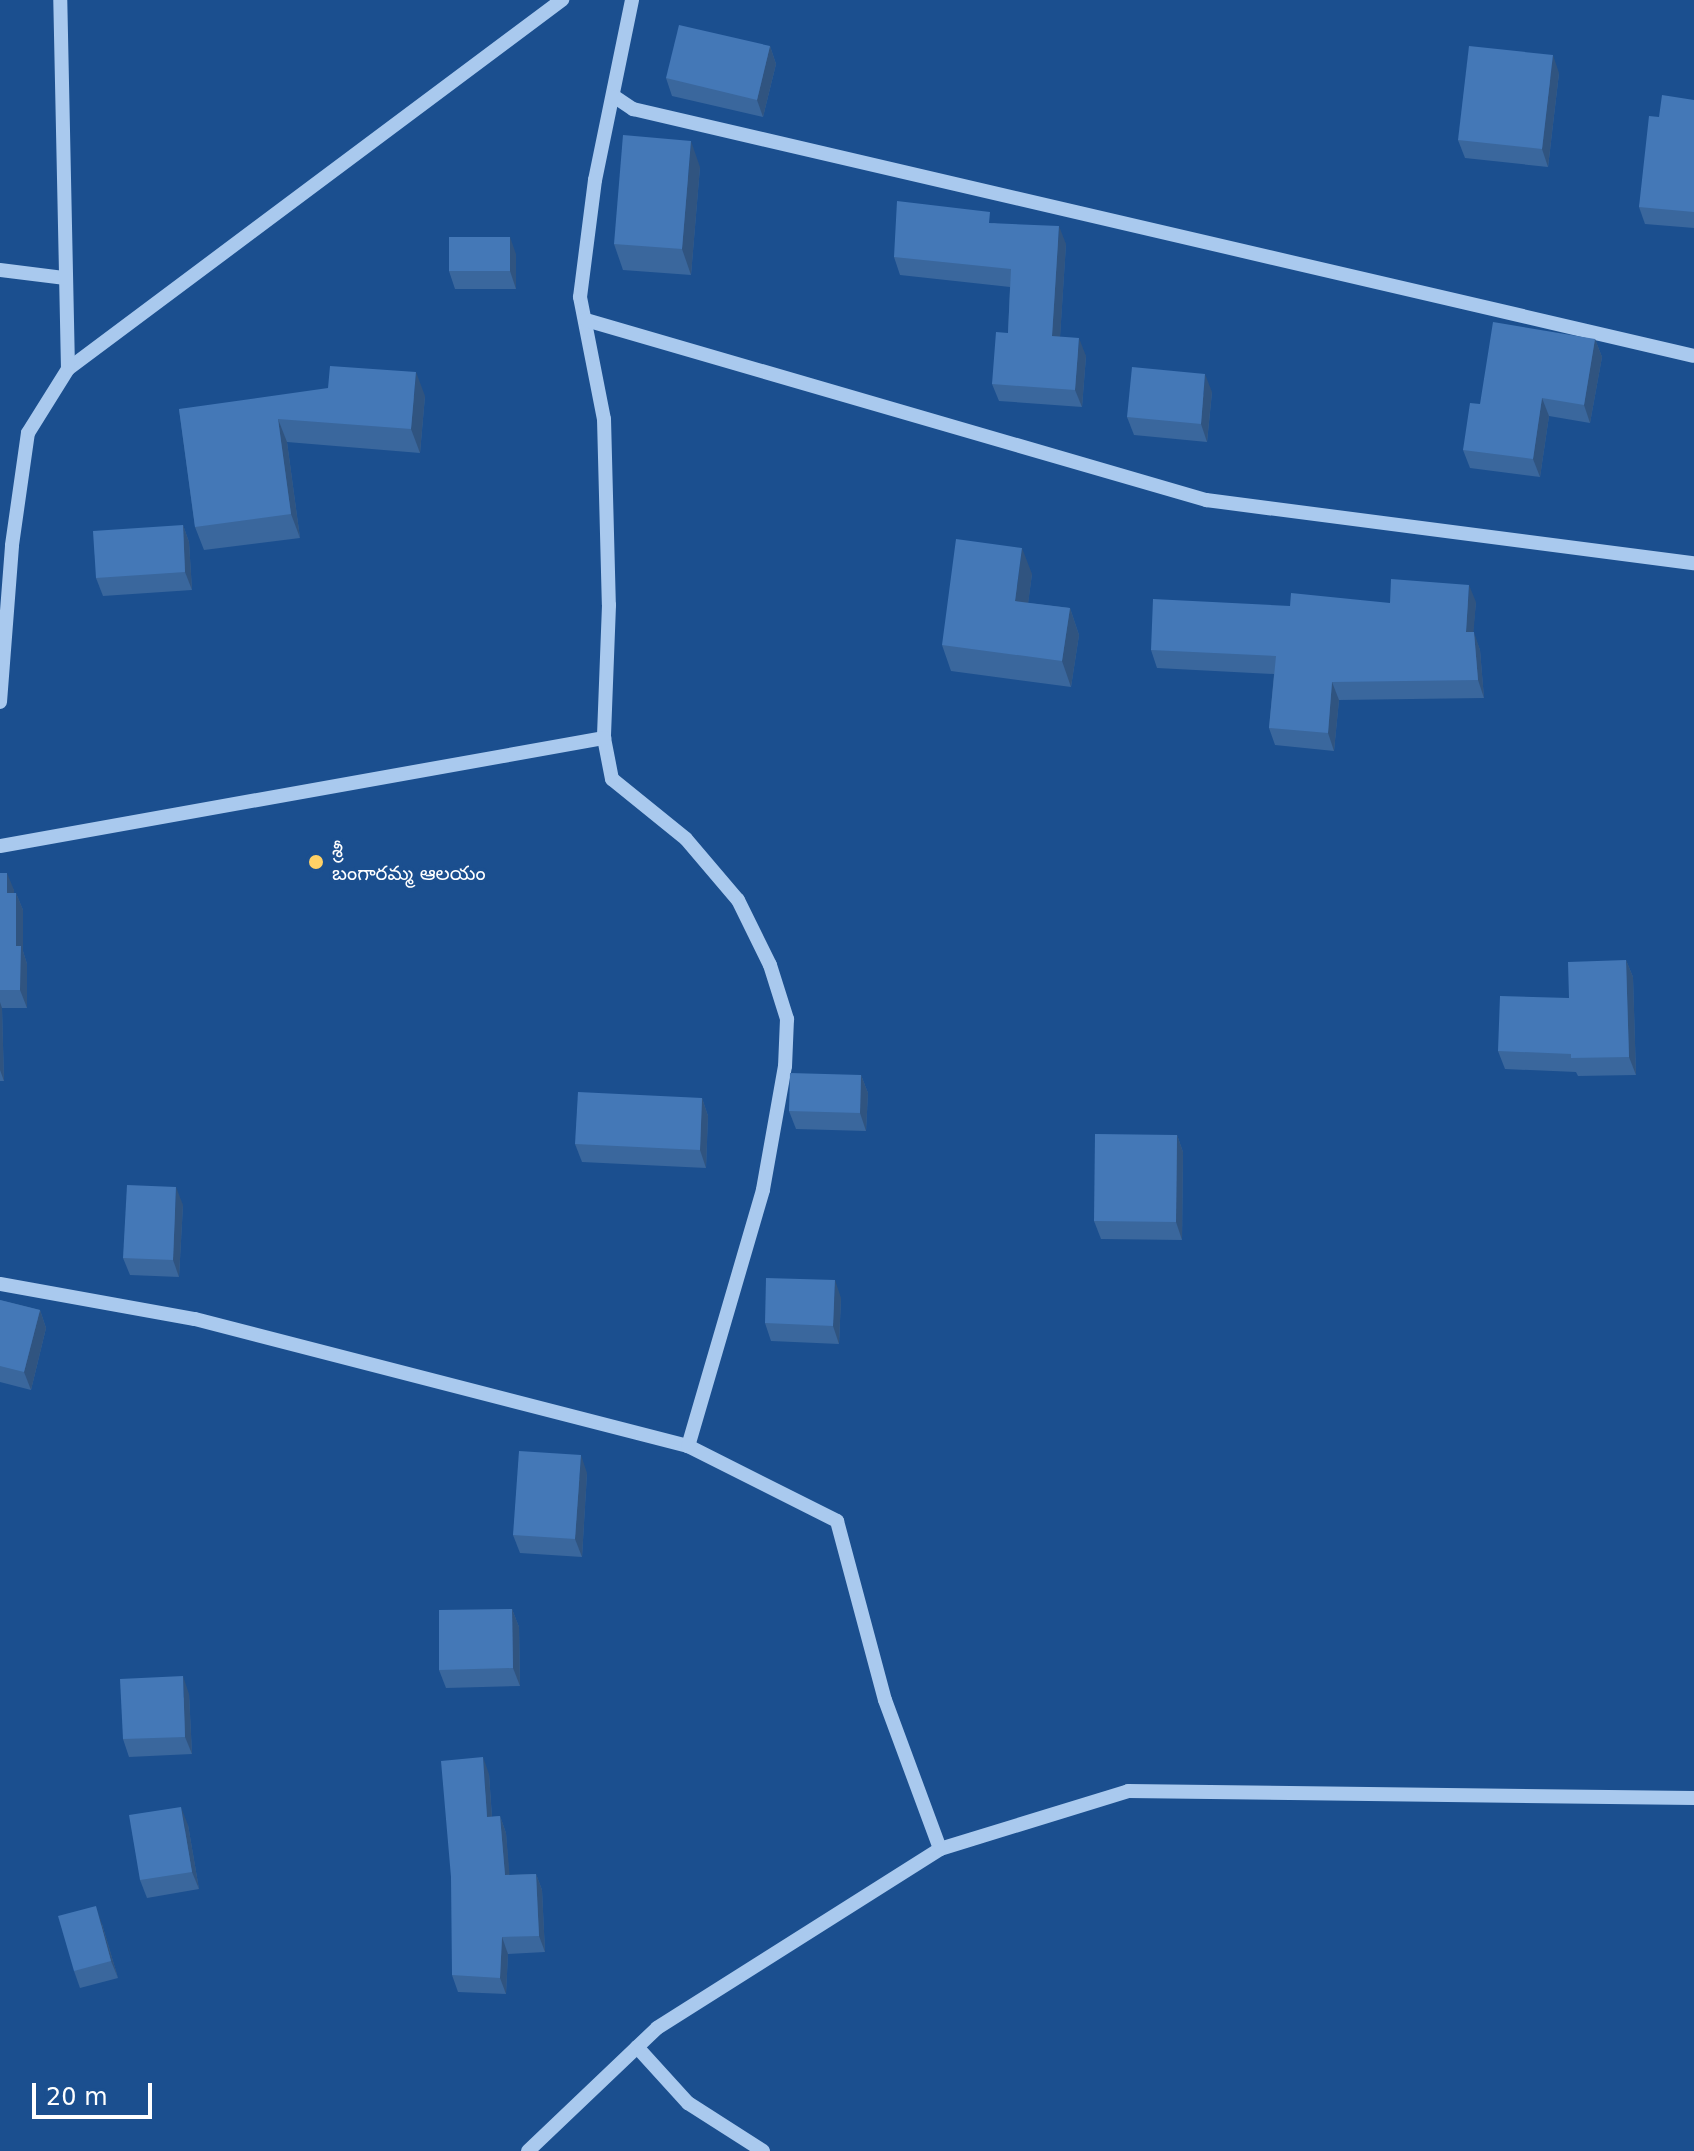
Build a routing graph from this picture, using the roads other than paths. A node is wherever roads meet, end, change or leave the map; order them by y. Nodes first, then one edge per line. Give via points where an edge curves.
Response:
1 (60, 0) edge
2 (562, 0) edge
3 (632, 0) edge
4 (615, 97) junction
5 (0, 270) edge
6 (64, 278) junction
7 (586, 320) junction
8 (1694, 356) edge
9 (68, 369) junction
10 (1694, 563) edge
11 (0, 702) edge
12 (604, 738) junction
13 (0, 846) edge
14 (0, 1284) edge
15 (688, 1446) junction
16 (1694, 1798) edge
17 (940, 1849) junction
18 (637, 2047) junction
19 (528, 2151) edge
20 (763, 2151) edge

1 - 6 street
2 - 9 street
3 - 4 street
4 - 7 street via 582,252 580,297
4 - 8 street via 633,109
5 - 6 street
6 - 9 street
7 - 10 street via 1206,500
7 - 12 street via 604,419 609,605
9 - 11 street via 28,433 12,545
12 - 13 street
12 - 15 street via 612,779 686,839 738,900 770,965 787,1019 785,1066 763,1190
14 - 15 street via 195,1319
15 - 17 street via 837,1521 885,1700
16 - 17 street via 1128,1791
17 - 18 street via 657,2028
18 - 19 street
18 - 20 street via 688,2103

